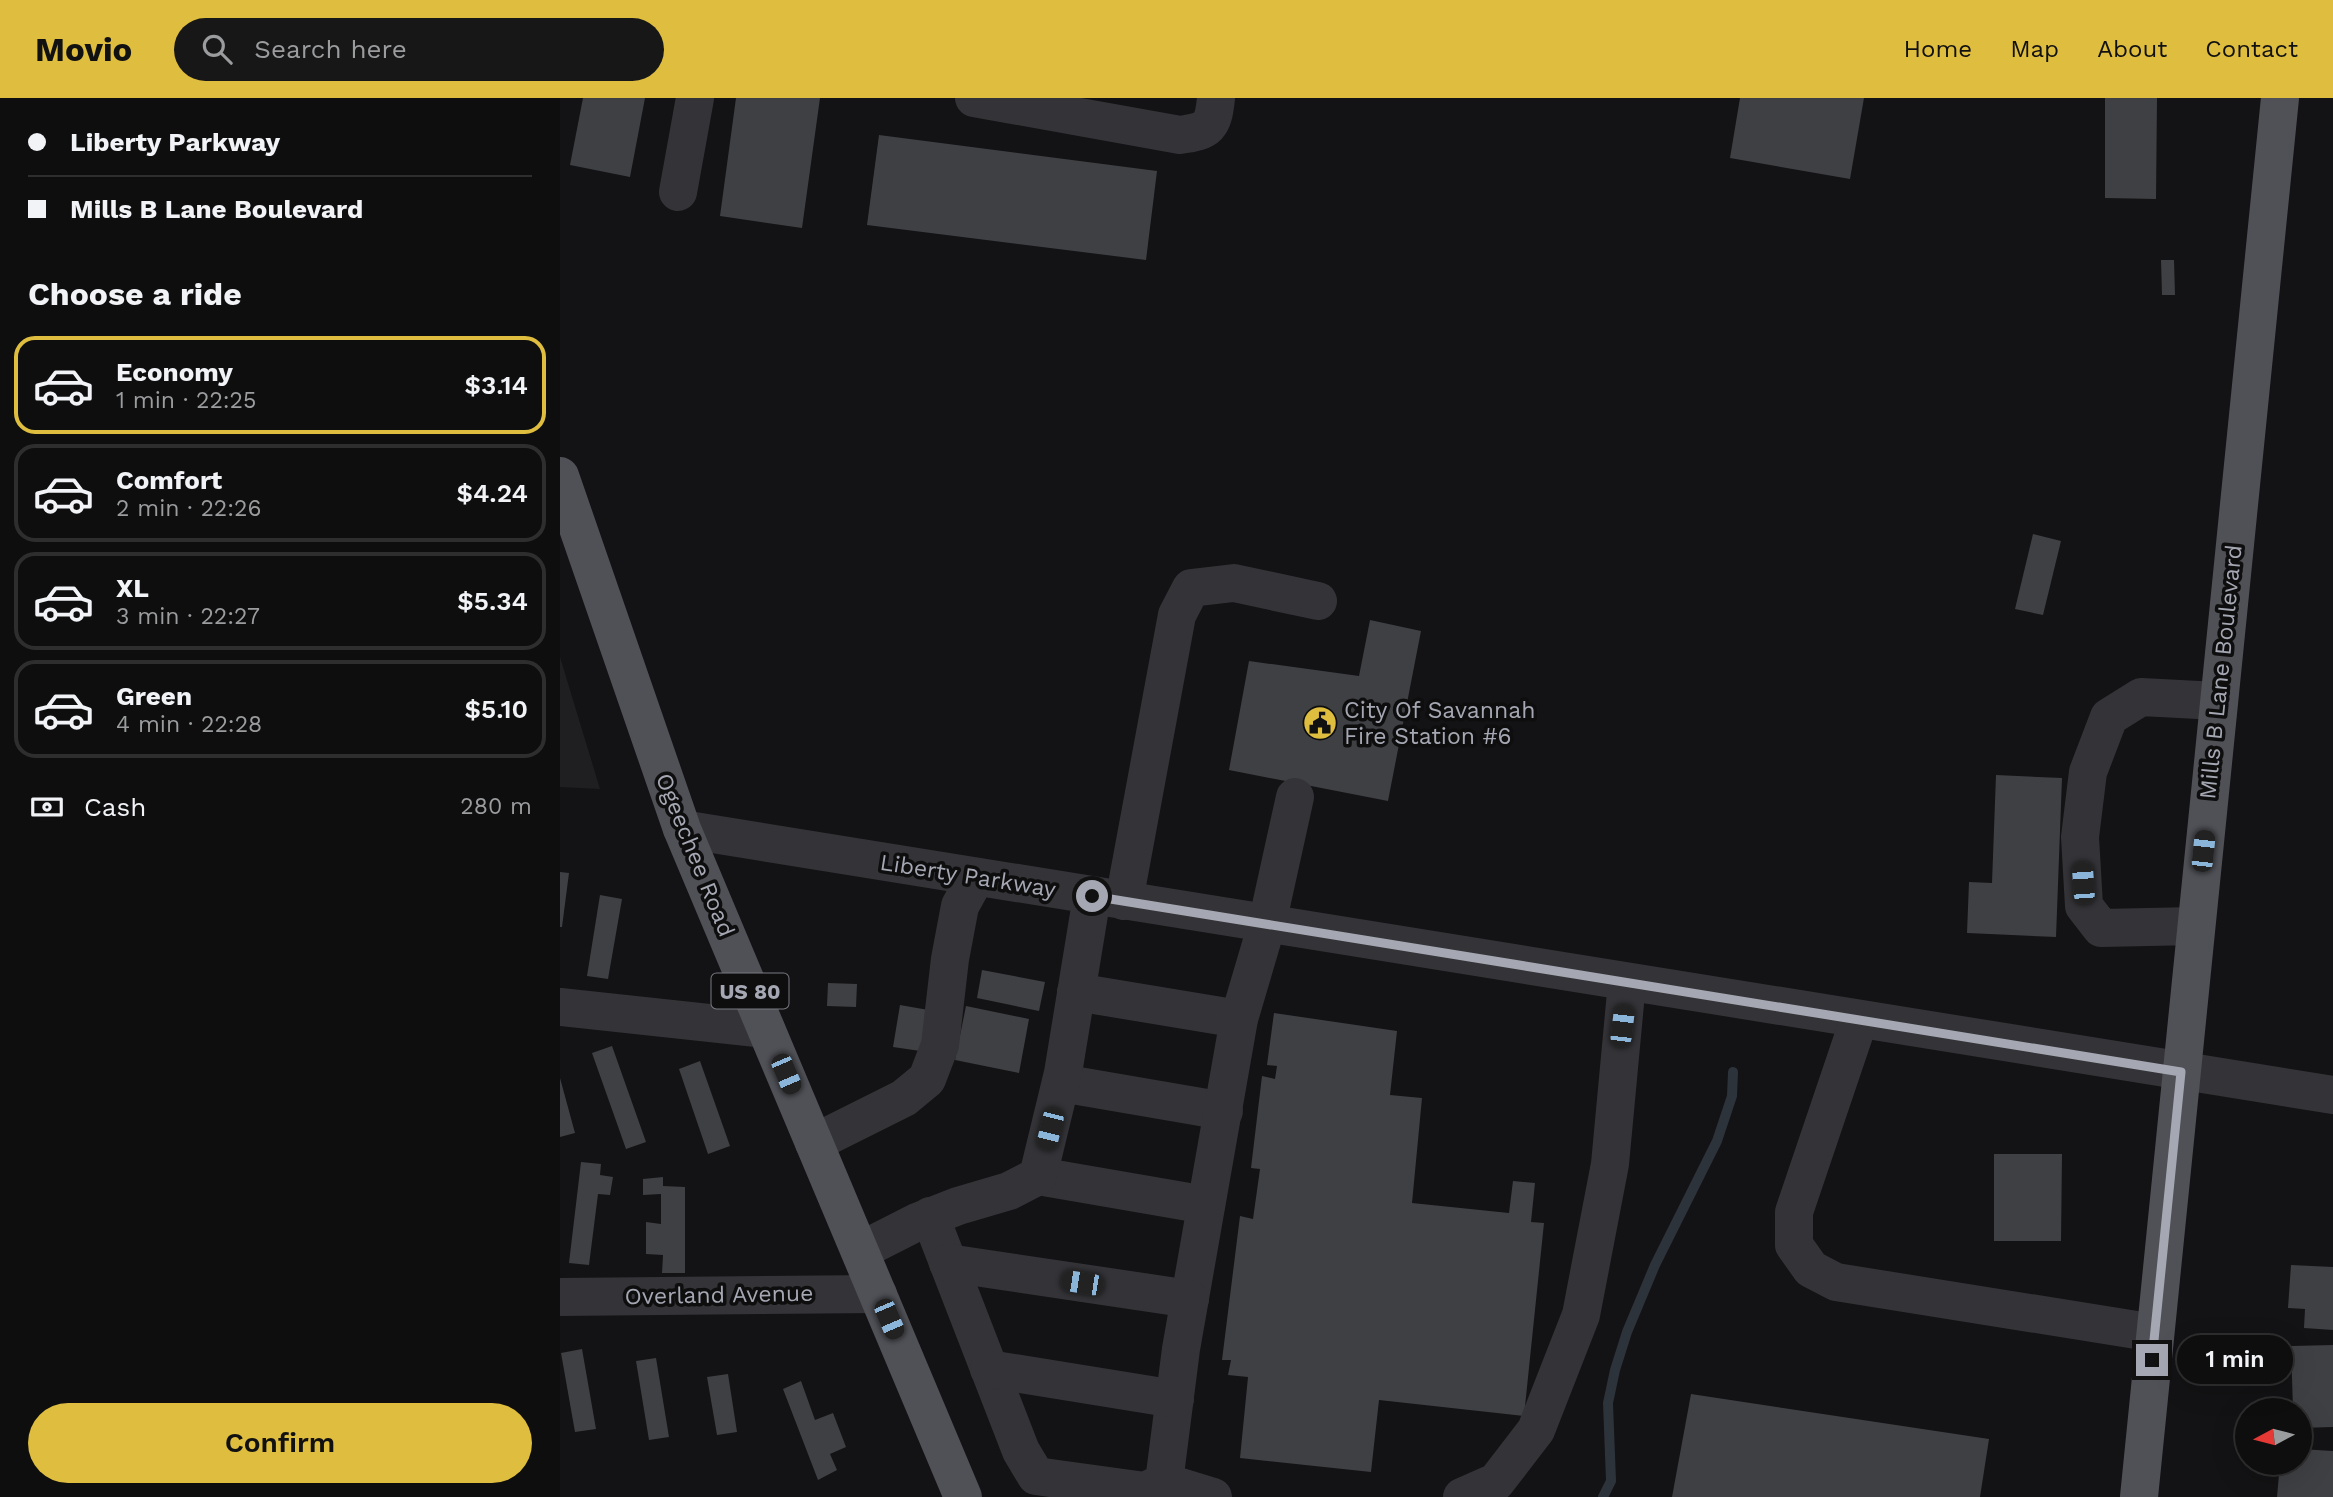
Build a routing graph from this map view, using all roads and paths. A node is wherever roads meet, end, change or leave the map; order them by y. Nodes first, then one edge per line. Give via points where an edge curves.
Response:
1 (695, 98) edge
2 (974, 98) edge
3 (1216, 98) edge
4 (2280, 98) edge
5 (678, 192) dead end
6 (560, 476) edge
7 (1318, 601) dead end
8 (2218, 701) junction
9 (1295, 797) dead end
10 (682, 830) junction
11 (976, 877) junction
12 (1108, 898) junction
13 (1267, 924) junction
14 (2196, 926) junction
15 (1628, 982) junction
16 (1076, 992) junction
17 (560, 1007) edge
18 (1239, 1019) junction
19 (1859, 1020) junction
20 (766, 1029) junction
21 (2181, 1072) junction
22 (1061, 1083) junction
23 (2333, 1095) edge
24 (1224, 1111) junction
25 (814, 1143) junction
26 (1038, 1176) junction
27 (1206, 1205) junction
28 (930, 1216) junction
29 (860, 1251) junction
30 (948, 1263) junction
31 (878, 1294) junction
32 (560, 1297) edge
33 (1190, 1298) junction
34 (2155, 1332) junction
35 (989, 1369) junction
36 (1175, 1399) junction
37 (1164, 1482) junction
38 (963, 1497) edge
39 (1213, 1497) edge
40 (1462, 1497) edge
41 (2139, 1497) edge

1 - 5 street
2 - 3 street via 1180,135 1201,132 1214,120
4 - 8 main road, Mills B Lane Boulevard
6 - 10 main road, Ogeechee Road / US 80
7 - 12 street via 1234,583 1191,588 1177,615
8 - 14 main road, Mills B Lane Boulevard
8 - 14 street via 2141,697 2109,717 2088,772 2080,837 2084,906 2101,928
9 - 13 street
10 - 11 street, Liberty Parkway
10 - 20 main road, Ogeechee Road / US 80
11 - 12 street, Liberty Parkway
11 - 25 street via 960,906 940,1045 927,1079 904,1098
12 - 13 street, Liberty Parkway
12 - 16 street
13 - 15 street, Liberty Parkway
13 - 18 street
14 - 21 main road, Mills B Lane Boulevard
15 - 19 street, Liberty Parkway
15 - 40 street via 1610,1164 1581,1315 1536,1430 1496,1482
16 - 18 street
16 - 22 street
17 - 20 street
18 - 24 street
19 - 21 street, Liberty Parkway
19 - 34 street via 1794,1212 1794,1245 1811,1269 1836,1282
20 - 25 main road, Ogeechee Road / US 80
21 - 23 street, Liberty Parkway
21 - 34 main road, Mills B Lane Boulevard
22 - 24 street
22 - 26 street
24 - 27 street
25 - 29 main road, Ogeechee Road / US 80
26 - 27 street
26 - 28 street via 1009,1191
27 - 33 street
28 - 29 street
28 - 30 street
29 - 31 main road, Ogeechee Road / US 80
30 - 33 street
30 - 35 street
31 - 32 street, Overland Avenue
31 - 38 main road, Ogeechee Road / US 80
33 - 36 street
34 - 41 main road, Mills B Lane Boulevard
35 - 36 street
35 - 37 street via 1021,1451 1036,1476 1145,1491
36 - 37 street
37 - 39 street

